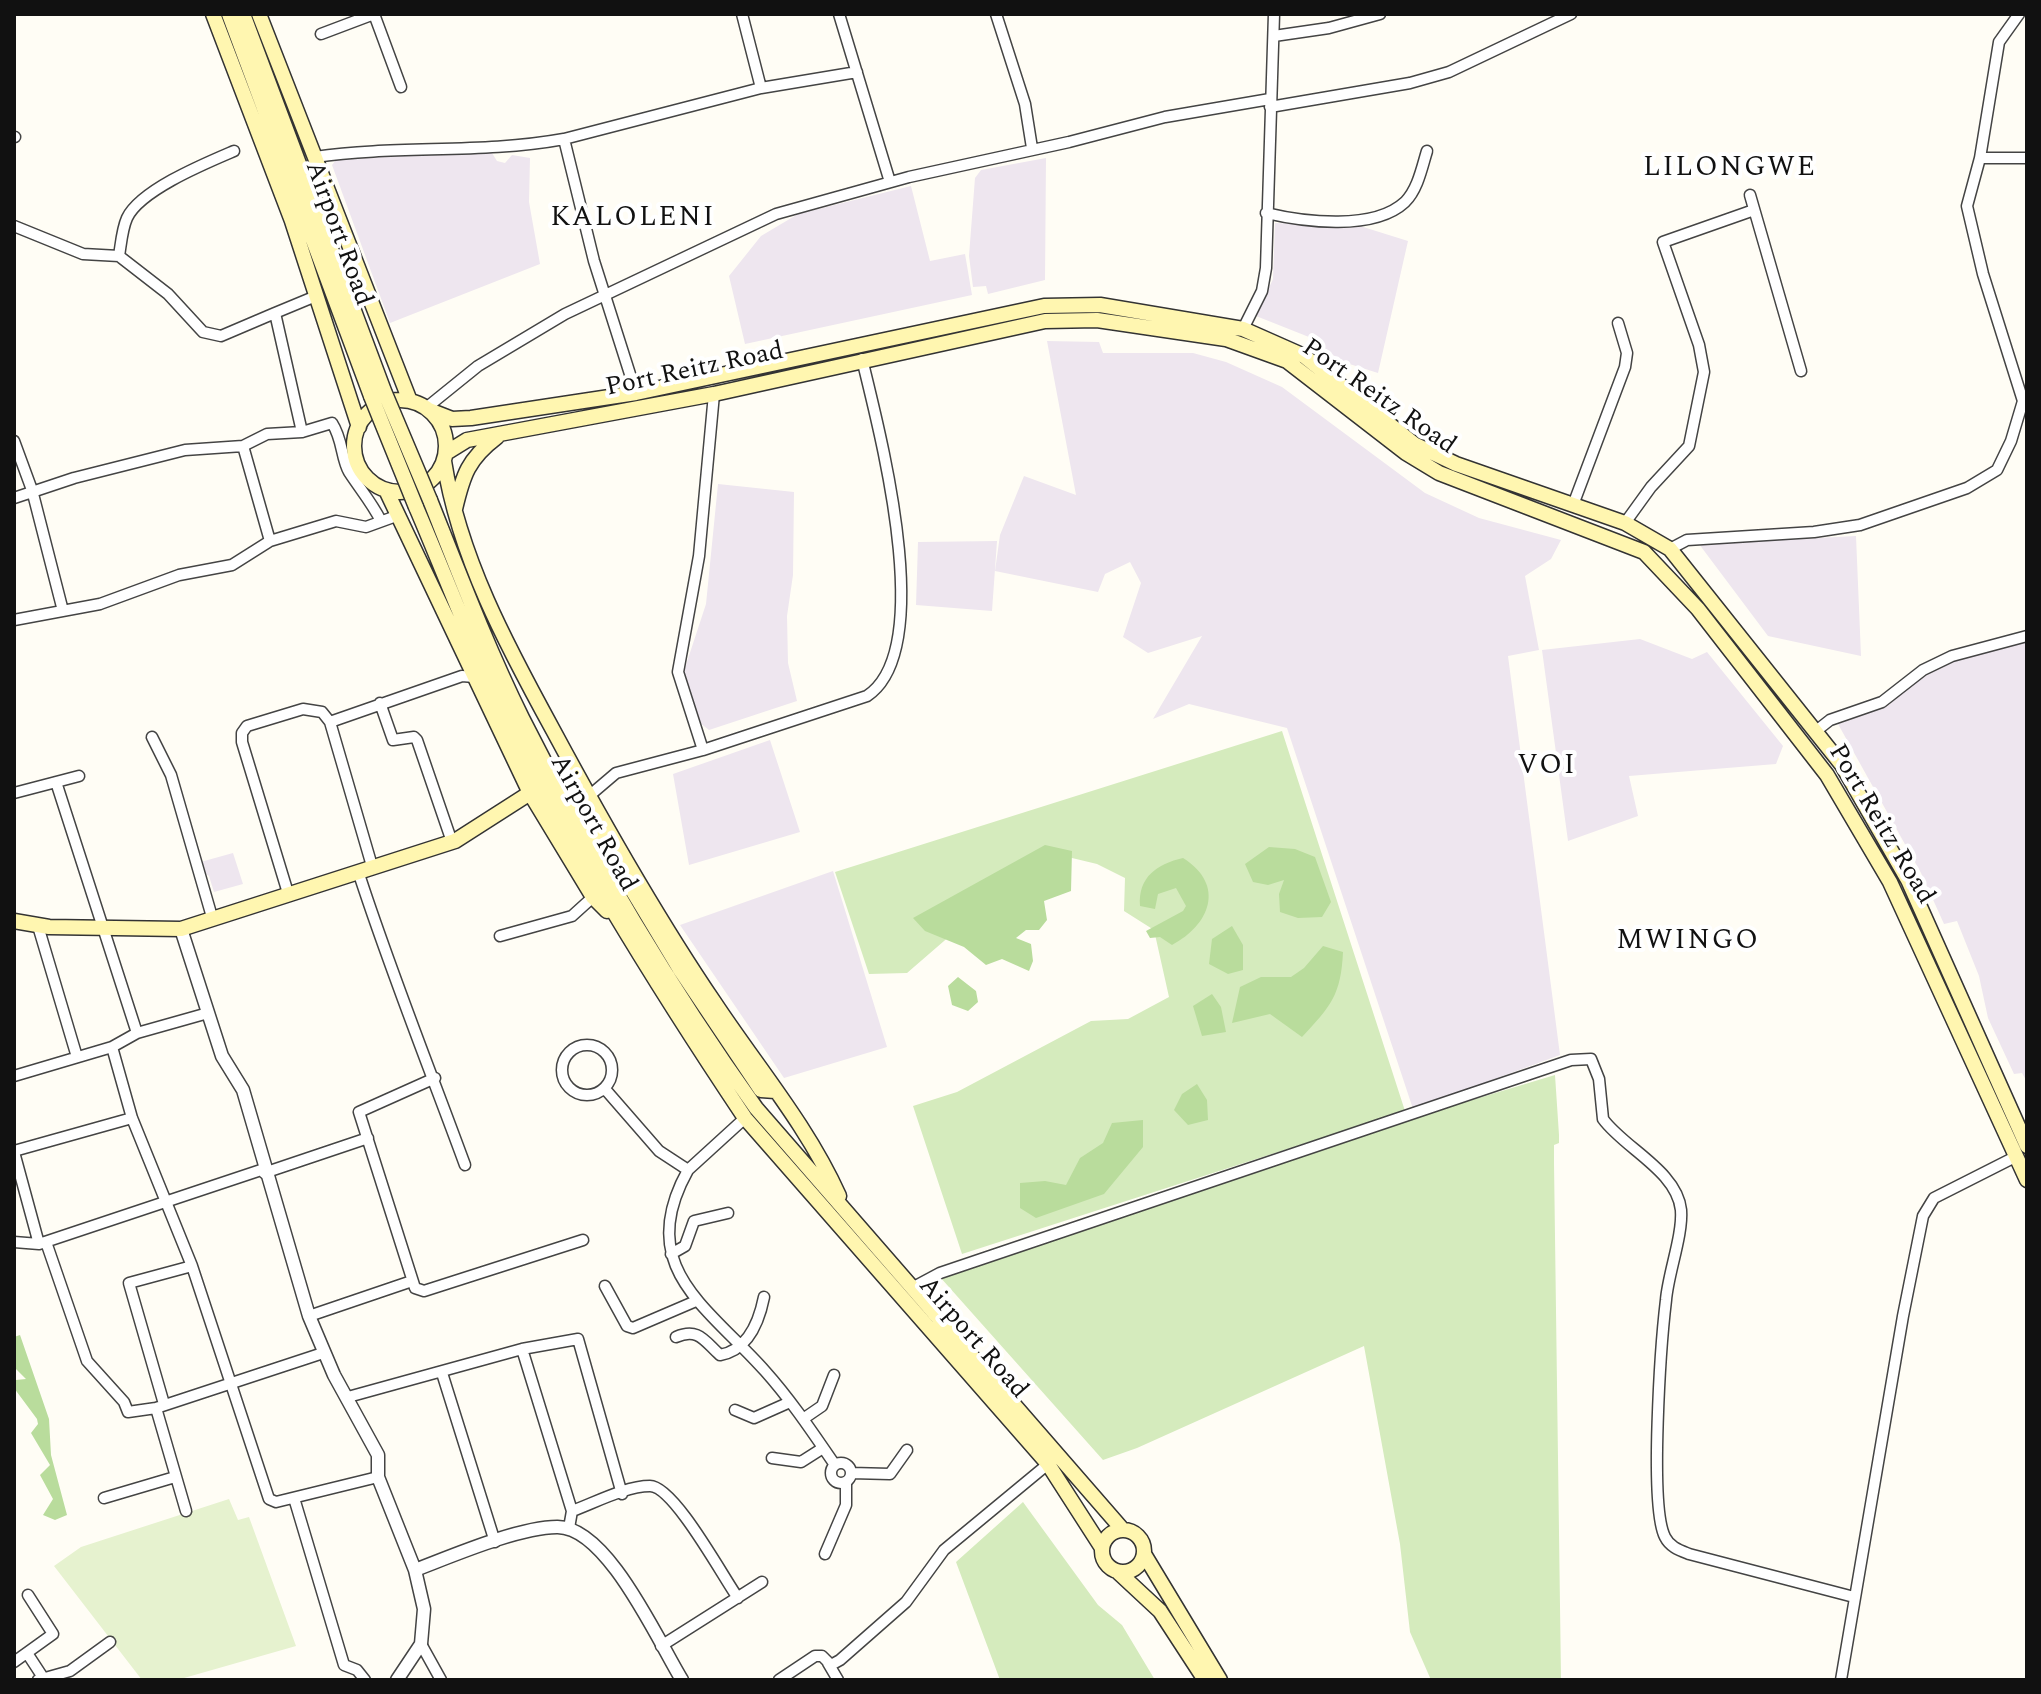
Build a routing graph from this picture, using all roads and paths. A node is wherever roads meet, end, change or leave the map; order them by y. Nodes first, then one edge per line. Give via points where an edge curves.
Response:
1 (213, 14) edge
2 (374, 14) edge
3 (742, 14) edge
4 (839, 14) edge
5 (996, 14) edge
6 (1274, 14) edge
7 (1380, 14) edge
8 (1571, 14) edge
9 (2019, 14) edge
10 (242, 18) edge
11 (321, 34) dead end
12 (1274, 36) junction
13 (857, 72) junction
14 (401, 87) dead end
15 (761, 88) junction
16 (1270, 103) junction
17 (564, 139) junction
18 (1032, 148) junction
19 (234, 151) dead end
20 (1427, 151) dead end
21 (315, 157) junction
22 (1980, 158) junction
23 (2027, 158) edge
24 (890, 182) junction
25 (1750, 195) dead end
26 (1754, 210) junction
27 (1266, 213) junction
28 (14, 226) edge
29 (119, 256) junction
30 (605, 295) junction
31 (316, 296) junction
32 (275, 313) junction
33 (1618, 323) dead end
34 (1243, 329) junction
35 (862, 359) junction
36 (1801, 371) dead end
37 (636, 393) junction
38 (714, 394) junction
39 (410, 401) junction
40 (427, 409) junction
41 (359, 427) junction
42 (302, 432) junction
43 (500, 434) junction
44 (14, 441) edge
45 (243, 446) junction
46 (445, 457) junction
47 (32, 490) junction
48 (386, 490) junction
49 (14, 498) edge
50 (1573, 505) junction
51 (455, 512) junction
52 (399, 515) junction
53 (381, 521) junction
54 (1625, 523) junction
55 (270, 541) junction
56 (1670, 549) junction
57 (63, 611) junction
58 (14, 620) edge
59 (2027, 636) edge
60 (474, 677) junction
61 (380, 703) junction
62 (330, 722) junction
63 (1816, 731) junction
64 (152, 737) dead end
65 (703, 750) junction
66 (543, 773) junction
67 (79, 776) dead end
68 (56, 782) junction
69 (14, 793) edge
70 (530, 793) junction
71 (589, 796) junction
72 (452, 842) junction
73 (365, 869) junction
74 (288, 893) junction
75 (593, 897) junction
76 (212, 917) junction
77 (14, 921) edge
78 (105, 925) junction
79 (38, 926) junction
80 (624, 927) junction
81 (181, 929) junction
82 (500, 936) dead end
83 (208, 1013) junction
84 (137, 1033) junction
85 (112, 1047) junction
86 (77, 1057) junction
87 (14, 1076) edge
88 (435, 1078) junction
89 (605, 1089) junction
90 (132, 1118) junction
91 (745, 1118) junction
92 (368, 1138) junction
93 (2022, 1151) edge
94 (14, 1152) edge
95 (465, 1165) dead end
96 (688, 1170) junction
97 (264, 1171) junction
98 (2027, 1180) edge
99 (167, 1200) junction
100 (728, 1213) dead end
101 (846, 1213) junction
102 (583, 1240) dead end
103 (14, 1242) edge
104 (42, 1243) junction
105 (671, 1254) junction
106 (192, 1266) junction
107 (412, 1281) junction
108 (605, 1286) dead end
109 (912, 1288) junction
110 (764, 1297) dead end
111 (696, 1301) junction
112 (309, 1316) junction
113 (676, 1337) dead end
114 (742, 1346) junction
115 (522, 1349) junction
116 (323, 1353) junction
117 (442, 1373) junction
118 (834, 1375) dead end
119 (230, 1383) junction
120 (348, 1397) junction
121 (790, 1402) junction
122 (160, 1406) junction
123 (735, 1410) dead end
124 (803, 1419) junction
125 (823, 1448) junction
126 (907, 1450) dead end
127 (772, 1458) dead end
128 (1048, 1464) junction
129 (835, 1465) junction
130 (175, 1477) junction
131 (378, 1477) junction
132 (849, 1478) junction
133 (622, 1494) junction
134 (104, 1498) dead end
135 (294, 1498) junction
136 (186, 1511) dead end
137 (572, 1511) junction
138 (569, 1528) junction
139 (1123, 1530) junction
140 (495, 1542) junction
141 (1102, 1548) junction
142 (825, 1554) dead end
143 (1144, 1554) junction
144 (415, 1570) junction
145 (1117, 1571) junction
146 (762, 1582) dead end
147 (28, 1595) dead end
148 (1854, 1597) junction
149 (738, 1598) junction
150 (110, 1642) dead end
151 (421, 1644) junction
152 (661, 1646) junction
153 (27, 1653) junction
154 (14, 1662) edge
155 (828, 1663) junction
156 (41, 1679) edge
157 (365, 1680) edge
158 (397, 1680) edge
159 (441, 1680) edge
160 (682, 1680) edge
161 (779, 1680) edge
162 (838, 1680) edge
163 (1205, 1680) edge
164 (1220, 1680) edge
165 (1841, 1680) edge

1 - 31 main road
2 - 11 street
2 - 14 street
3 - 15 street
4 - 13 street
5 - 18 street via 1025,104
6 - 12 street
7 - 12 street
8 - 16 street via 1449,72 1410,83
9 - 22 street via 1999,42
10 - 21 main road
10 - 66 main road, Airport Road, bridge via 371,396 453,602
12 - 16 street
13 - 15 street
13 - 24 street
15 - 17 street
16 - 18 street via 1165,117
16 - 27 street
17 - 21 street via 509,148 423,147
17 - 30 street
18 - 24 street
19 - 29 street via 132,209
20 - 27 street via 1412,193 1386,214 1316,222
21 - 39 main road
22 - 23 street
22 - 56 street via 1968,217 2024,406 1997,470 1980,483 1860,525 1687,540
24 - 30 street via 776,214
25 - 26 street
26 - 36 street
26 - 54 street via 1663,242 1704,372 1689,446
27 - 34 street via 1262,291
28 - 29 street via 83,254
29 - 32 street via 155,283 203,332 221,336
30 - 37 street
30 - 40 street via 478,366
31 - 32 street
31 - 41 main road
32 - 42 street
33 - 50 street via 1627,353 1625,367
34 - 37 main road via 1100,305 1044,306
34 - 50 main road via 1304,356 1414,444
35 - 38 main road, Port Reitz Road
35 - 65 street via 893,510 903,596 887,677 867,696
35 - 93 main road, Port Reitz Road via 1045,321 1097,320 1226,339 1287,361 1439,473 1644,552 1698,609 1827,775 1890,882
37 - 40 main road via 471,418 452,419
38 - 43 main road, Port Reitz Road
38 - 65 street via 699,556 678,672
39 - 40 main road
39 - 41 main road via 380,405
40 - 46 main road via 441,425
41 - 48 main road via 358,463 371,482
42 - 45 street via 267,434
42 - 53 street via 332,423 342,437 348,470
43 - 46 main road, Port Reitz Road via 467,440
43 - 51 main road via 475,454
44 - 47 street
45 - 47 street via 185,450
45 - 55 street
46 - 48 main road via 436,475 417,489
46 - 51 main road
47 - 49 street
47 - 57 street
48 - 52 main road
50 - 54 main road
51 - 71 main road via 492,610
52 - 53 street
52 - 60 main road
53 - 55 street via 366,527 336,521
54 - 56 main road
55 - 57 street via 232,565 179,575 100,604
56 - 63 main road
57 - 58 street
59 - 63 street via 1942,660 1887,699 1830,720
60 - 61 street via 462,676
60 - 70 main road
61 - 62 street
61 - 72 street via 393,740 417,740
62 - 73 street
62 - 74 street via 322,712 303,709 247,726 242,733
63 - 93 main road via 1842,765 1908,880
64 - 76 street via 171,775
65 - 71 street via 616,773
66 - 80 main road, Airport Road
66 - 101 main road, Airport Road via 719,1056
67 - 68 street
68 - 69 street
68 - 78 street
70 - 72 main road
70 - 75 main road
71 - 101 main road via 659,918 823,1160
72 - 73 main road
73 - 74 main road
73 - 88 street via 389,968
74 - 76 main road
75 - 80 main road
75 - 82 street via 572,916
76 - 81 main road
77 - 79 main road
78 - 79 main road
78 - 81 main road
78 - 84 street
79 - 86 street
80 - 91 main road, Airport Road
81 - 83 street
83 - 84 street
83 - 97 street via 222,1056 243,1090
84 - 85 street
85 - 86 street
85 - 90 street
86 - 87 street
88 - 92 street via 359,1110
88 - 95 street
89 - 89 street via 588,1095 567,1085 562,1071 572,1050 587,1045 607,1055 612,1070
89 - 96 street via 653,1146
90 - 94 street
90 - 99 street
91 - 96 street
91 - 128 main road, Airport Road
92 - 97 street
92 - 107 street
93 - 98 main road, Port Reitz Road
93 - 148 street via 1934,1198 1923,1216
94 - 104 street
96 - 105 street via 670,1212
97 - 99 street
97 - 112 street
99 - 104 street
99 - 106 street
100 - 105 street via 694,1221 685,1246
101 - 109 main road, Airport Road
102 - 107 street via 424,1291
103 - 104 street
104 - 122 street via 91,1368 128,1412
105 - 111 street via 680,1281
106 - 119 street
106 - 122 street via 129,1283
107 - 112 street
108 - 111 street via 633,1328
109 - 139 main road, Airport Road
109 - 148 street via 940,1273 1466,1095 1571,1060 1591,1059 1603,1119 1674,1188 1681,1210 1666,1300 1659,1419 1658,1508 1665,1538 1689,1554
110 - 114 street
111 - 114 street
112 - 116 street
113 - 114 street via 705,1337 720,1355
114 - 121 street
115 - 117 street
115 - 133 street via 579,1340
115 - 137 street
116 - 119 street
116 - 120 street
117 - 120 street
117 - 140 street
118 - 124 street via 822,1406
119 - 122 street
119 - 135 street via 269,1499
120 - 131 street via 378,1455
121 - 123 street via 754,1418
121 - 124 street
122 - 130 street
124 - 125 street
125 - 127 street via 801,1462
125 - 129 street
126 - 132 street via 890,1474
128 - 141 main road, Airport Road
128 - 155 street via 944,1550 897,1612 836,1664
129 - 132 street via 847,1465
129 - 132 street via 833,1479
130 - 134 street
130 - 136 street
131 - 135 street
131 - 144 street
132 - 142 street via 846,1505
133 - 137 street
133 - 149 street via 652,1486 664,1491
135 - 157 street via 344,1665
137 - 138 street
138 - 140 street via 546,1528
138 - 152 street via 589,1538 606,1556
139 - 141 main road via 1107,1537
139 - 143 main road via 1139,1537
140 - 144 street
141 - 145 main road via 1107,1565
143 - 145 main road via 1134,1569
143 - 164 main road
144 - 151 street via 424,1609
145 - 163 main road via 1160,1611
146 - 149 street
147 - 153 street via 53,1634
148 - 165 street
149 - 152 street
150 - 156 street via 70,1671
151 - 158 street
151 - 159 street
152 - 160 street
153 - 154 street
153 - 156 street
155 - 161 street via 815,1656
155 - 162 street

